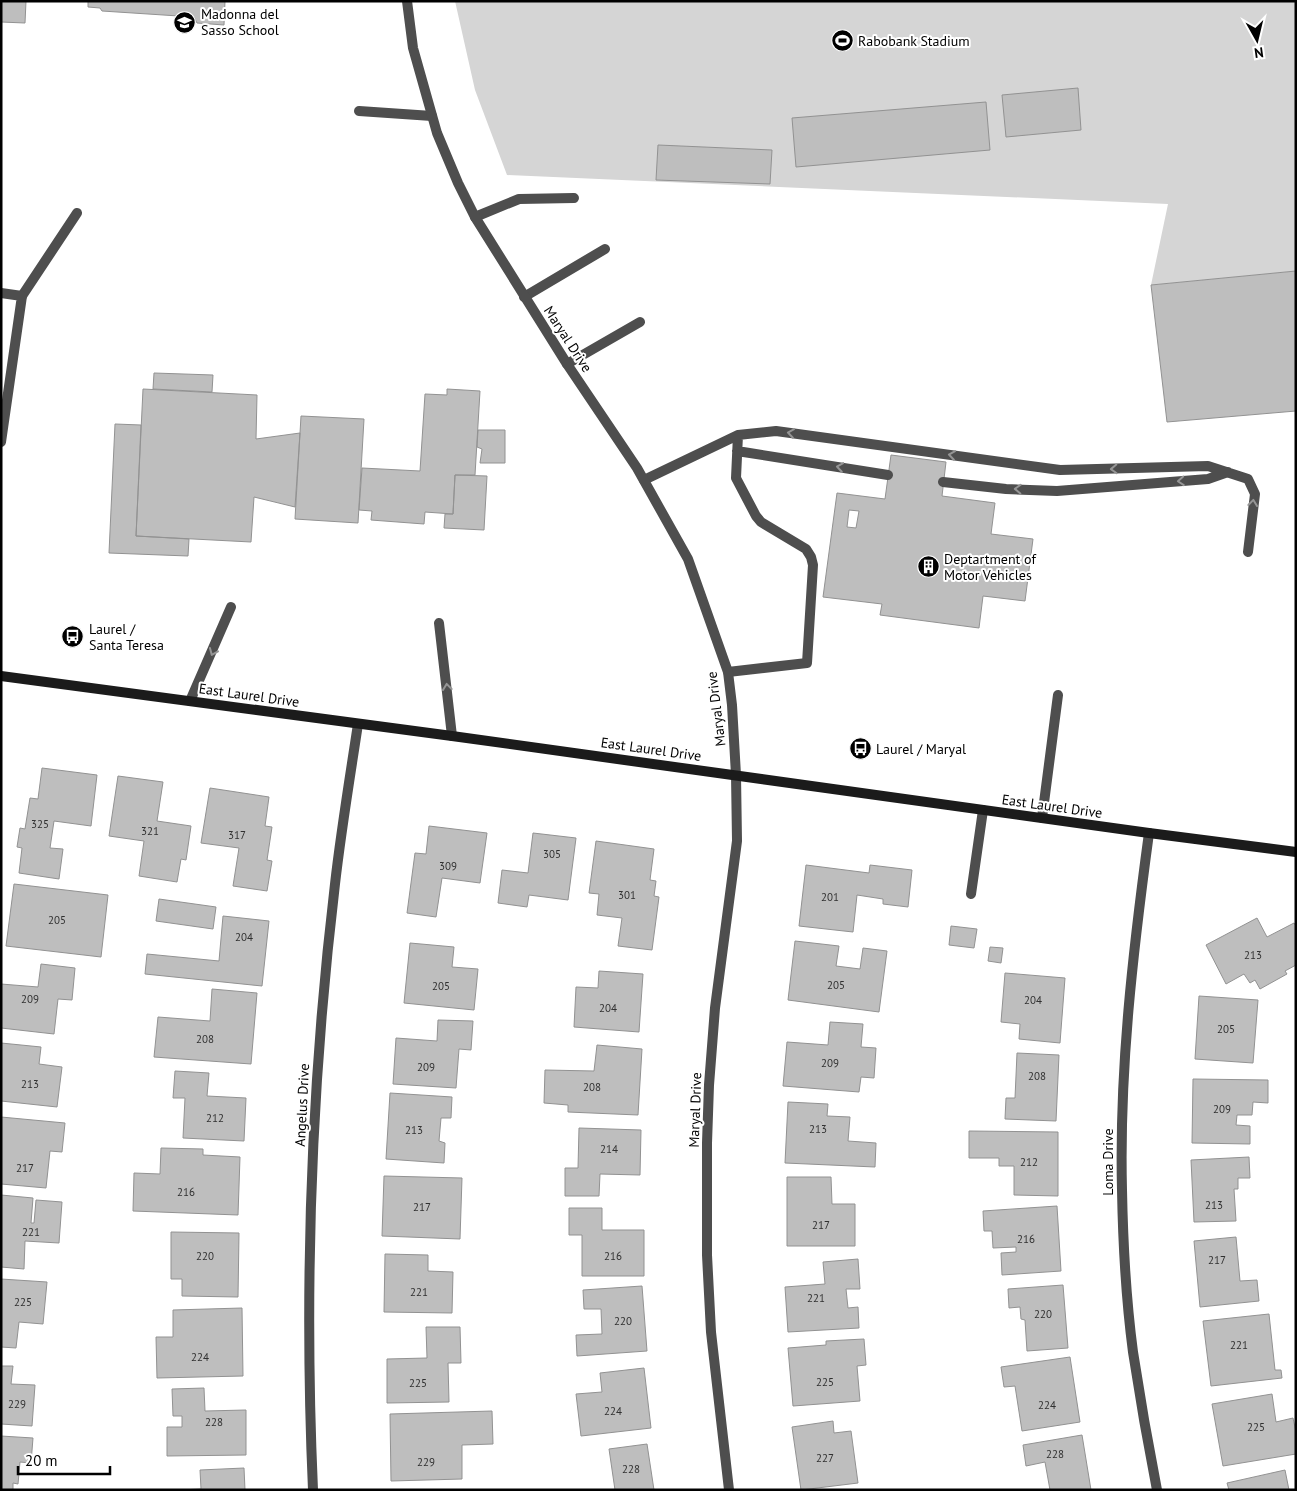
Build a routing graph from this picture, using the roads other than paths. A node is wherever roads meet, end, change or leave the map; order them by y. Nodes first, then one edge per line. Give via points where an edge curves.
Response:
1 (407, 1) edge
2 (359, 111) dead end
3 (432, 116) junction
4 (574, 198) dead end
5 (77, 213) dead end
6 (475, 217) junction
7 (605, 249) dead end
8 (1, 293) edge
9 (22, 296) junction
10 (524, 297) junction
11 (640, 322) dead end
12 (566, 364) junction
13 (738, 435) junction
14 (1, 442) edge
15 (737, 451) junction
16 (1228, 472) junction
17 (888, 474) dead end
18 (644, 480) junction
19 (943, 482) dead end
20 (1248, 552) dead end
21 (231, 606) dead end
22 (440, 623) dead end
23 (728, 672) junction
24 (1, 676) edge
25 (1058, 695) dead end
26 (190, 701) junction
27 (358, 724) junction
28 (452, 736) junction
29 (736, 775) junction
30 (983, 810) junction
31 (1042, 818) junction
32 (1149, 833) junction
33 (1296, 852) edge
34 (971, 894) dead end
35 (312, 1490) edge
36 (729, 1490) edge
37 (1157, 1490) edge

1 - 3 street, Maryal Drive via 414,48
2 - 3 street
3 - 6 street, Maryal Drive
4 - 6 street via 519,199
5 - 9 street
6 - 10 street, Maryal Drive
7 - 10 street
8 - 9 street
9 - 14 street
10 - 12 street, Maryal Drive
11 - 12 street
12 - 18 street, Maryal Drive
13 - 15 street
16 -> 13 street via 1208,466 1060,470 776,430
13 - 18 street
17 -> 15 street
15 - 23 street via 736,478 756,516 806,549 813,565 807,663
16 -> 19 street via 1208,479 1057,491
20 -> 16 street via 1255,494 1248,478
18 - 23 street, Maryal Drive via 688,559
21 -> 26 street
28 -> 22 street
23 - 29 street, Maryal Drive
24 - 26 main road, East Laurel Drive
25 - 31 street
26 - 27 main road, East Laurel Drive
27 - 28 main road, East Laurel Drive
27 - 35 street, Angelus Drive via 335,884 316,1085 310,1264
28 - 29 main road, East Laurel Drive
29 - 30 main road, East Laurel Drive
29 - 36 street, Maryal Drive via 737,840 715,1008 707,1152 711,1332
30 - 31 main road, East Laurel Drive
30 - 34 street
31 - 32 main road, East Laurel Drive
32 - 33 main road, East Laurel Drive
32 - 37 street, Loma Drive via 1126,1034 1122,1189 1133,1351

